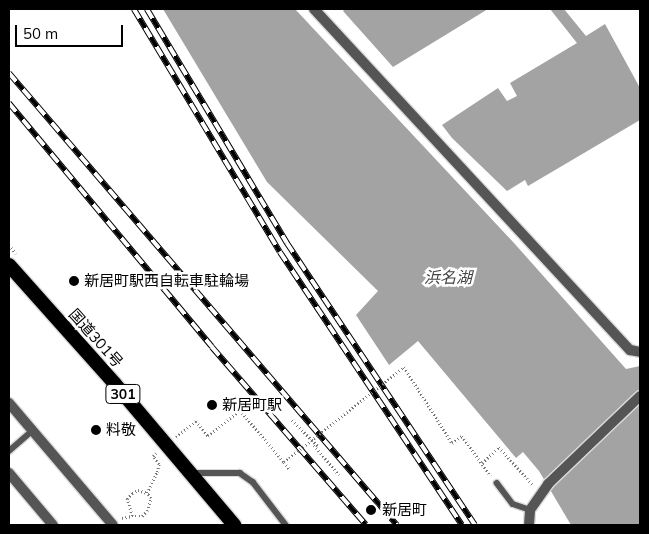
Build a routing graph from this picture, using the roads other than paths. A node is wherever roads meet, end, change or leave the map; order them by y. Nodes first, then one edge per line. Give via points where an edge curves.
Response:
1 (314, 9) edge
2 (9, 265) edge
3 (640, 352) edge
4 (640, 396) edge
5 (9, 404) edge
6 (32, 431) junction
7 (9, 451) edge
8 (9, 473) edge
9 (188, 473) junction
10 (497, 483) road end
11 (530, 510) junction
12 (53, 525) edge
13 (113, 525) edge
14 (234, 525) edge
15 (286, 525) edge
16 (529, 525) edge

1 - 3 street via 630,350
2 - 9 highway, 国道301号 / 301 via 115,384
4 - 11 street via 543,483
5 - 6 street
6 - 7 lane
6 - 13 street
8 - 12 street
9 - 14 highway, 国道301号 / 301
9 - 15 lane via 240,473 253,482
10 - 11 lane via 513,504
11 - 16 street

